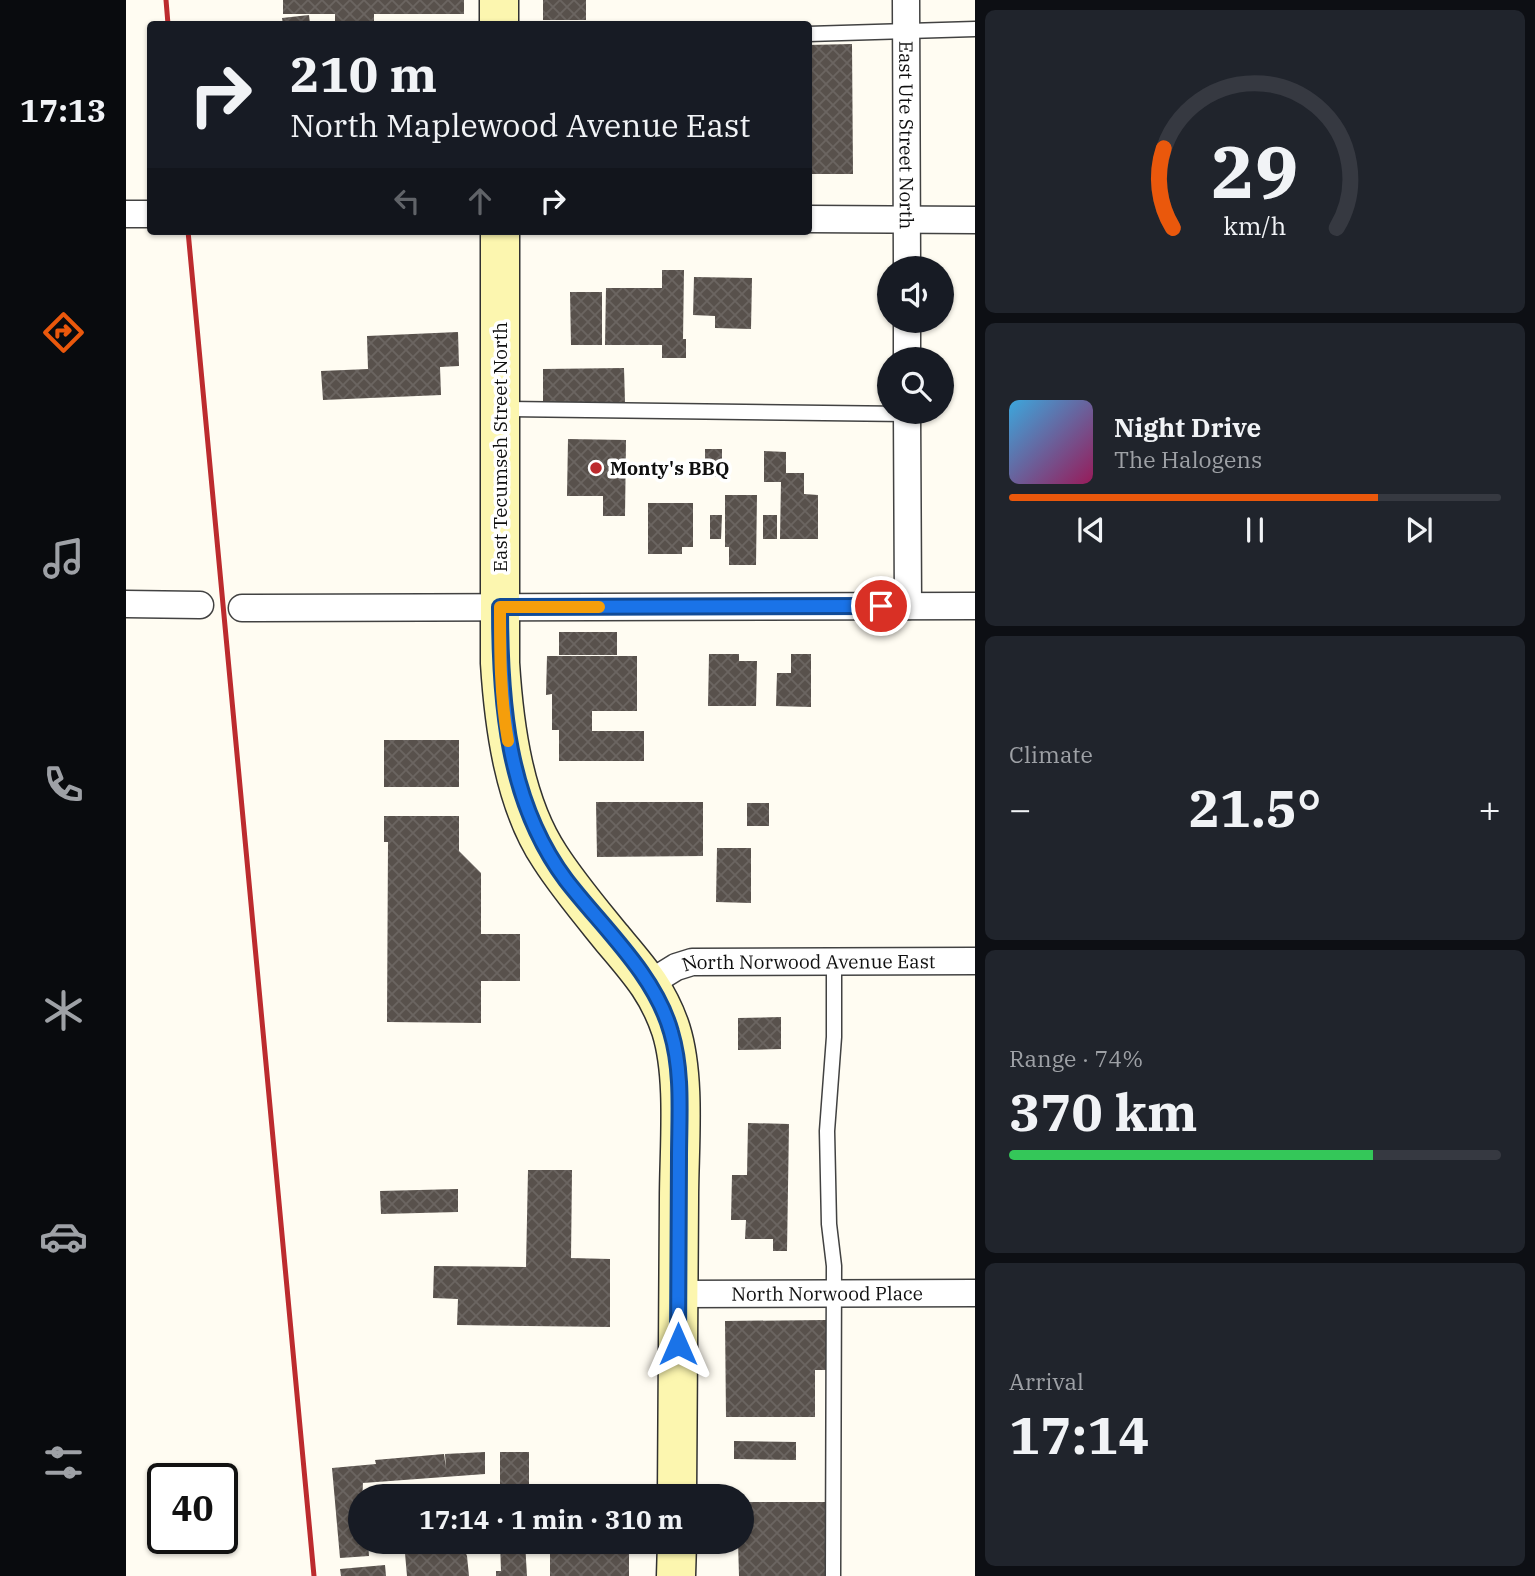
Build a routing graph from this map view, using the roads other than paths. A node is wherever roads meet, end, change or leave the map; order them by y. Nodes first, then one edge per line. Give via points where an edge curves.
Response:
1 (499, 0) edge
2 (906, 0) edge
3 (499, 21) edge
4 (975, 29) edge
5 (906, 30) junction
6 (812, 34) edge
7 (126, 214) edge
8 (147, 214) edge
9 (812, 219) edge
10 (975, 219) edge
11 (906, 220) junction
12 (500, 235) edge
13 (906, 256) edge
14 (501, 409) junction
15 (877, 412) edge
16 (907, 424) edge
17 (126, 604) edge
18 (200, 604) dead end
19 (908, 606) junction
20 (975, 606) edge
21 (500, 607) junction
22 (242, 608) dead end
23 (975, 961) edge
24 (834, 962) junction
25 (650, 983) junction
26 (834, 1293) junction
27 (975, 1293) edge
28 (678, 1294) junction
29 (677, 1484) edge
30 (677, 1554) edge
31 (676, 1576) edge
32 (833, 1576) edge

1 - 3 street
2 - 5 street, East Ute Street North
4 - 5 lane
5 - 6 lane
5 - 11 street, East Ute Street North
7 - 8 street
9 - 11 street
10 - 11 street
11 - 13 street, East Ute Street North
12 - 14 street, East Tecumseh Street North
14 - 15 lane
14 - 21 street, East Tecumseh Street North
16 - 19 street
17 - 18 street
19 - 20 street
19 - 21 street
21 - 22 street
21 - 25 street, East Tecumseh Street North via 503,710 531,821 566,880
23 - 24 street, North Norwood Avenue East
24 - 25 street, North Norwood Avenue East via 692,962
24 - 26 lane via 827,1131
25 - 28 street, East Tecumseh Street North via 672,1032 677,1057
26 - 27 street, North Norwood Place
26 - 28 street, North Norwood Place
26 - 32 lane
28 - 29 street, East Tecumseh Street North
30 - 31 street

